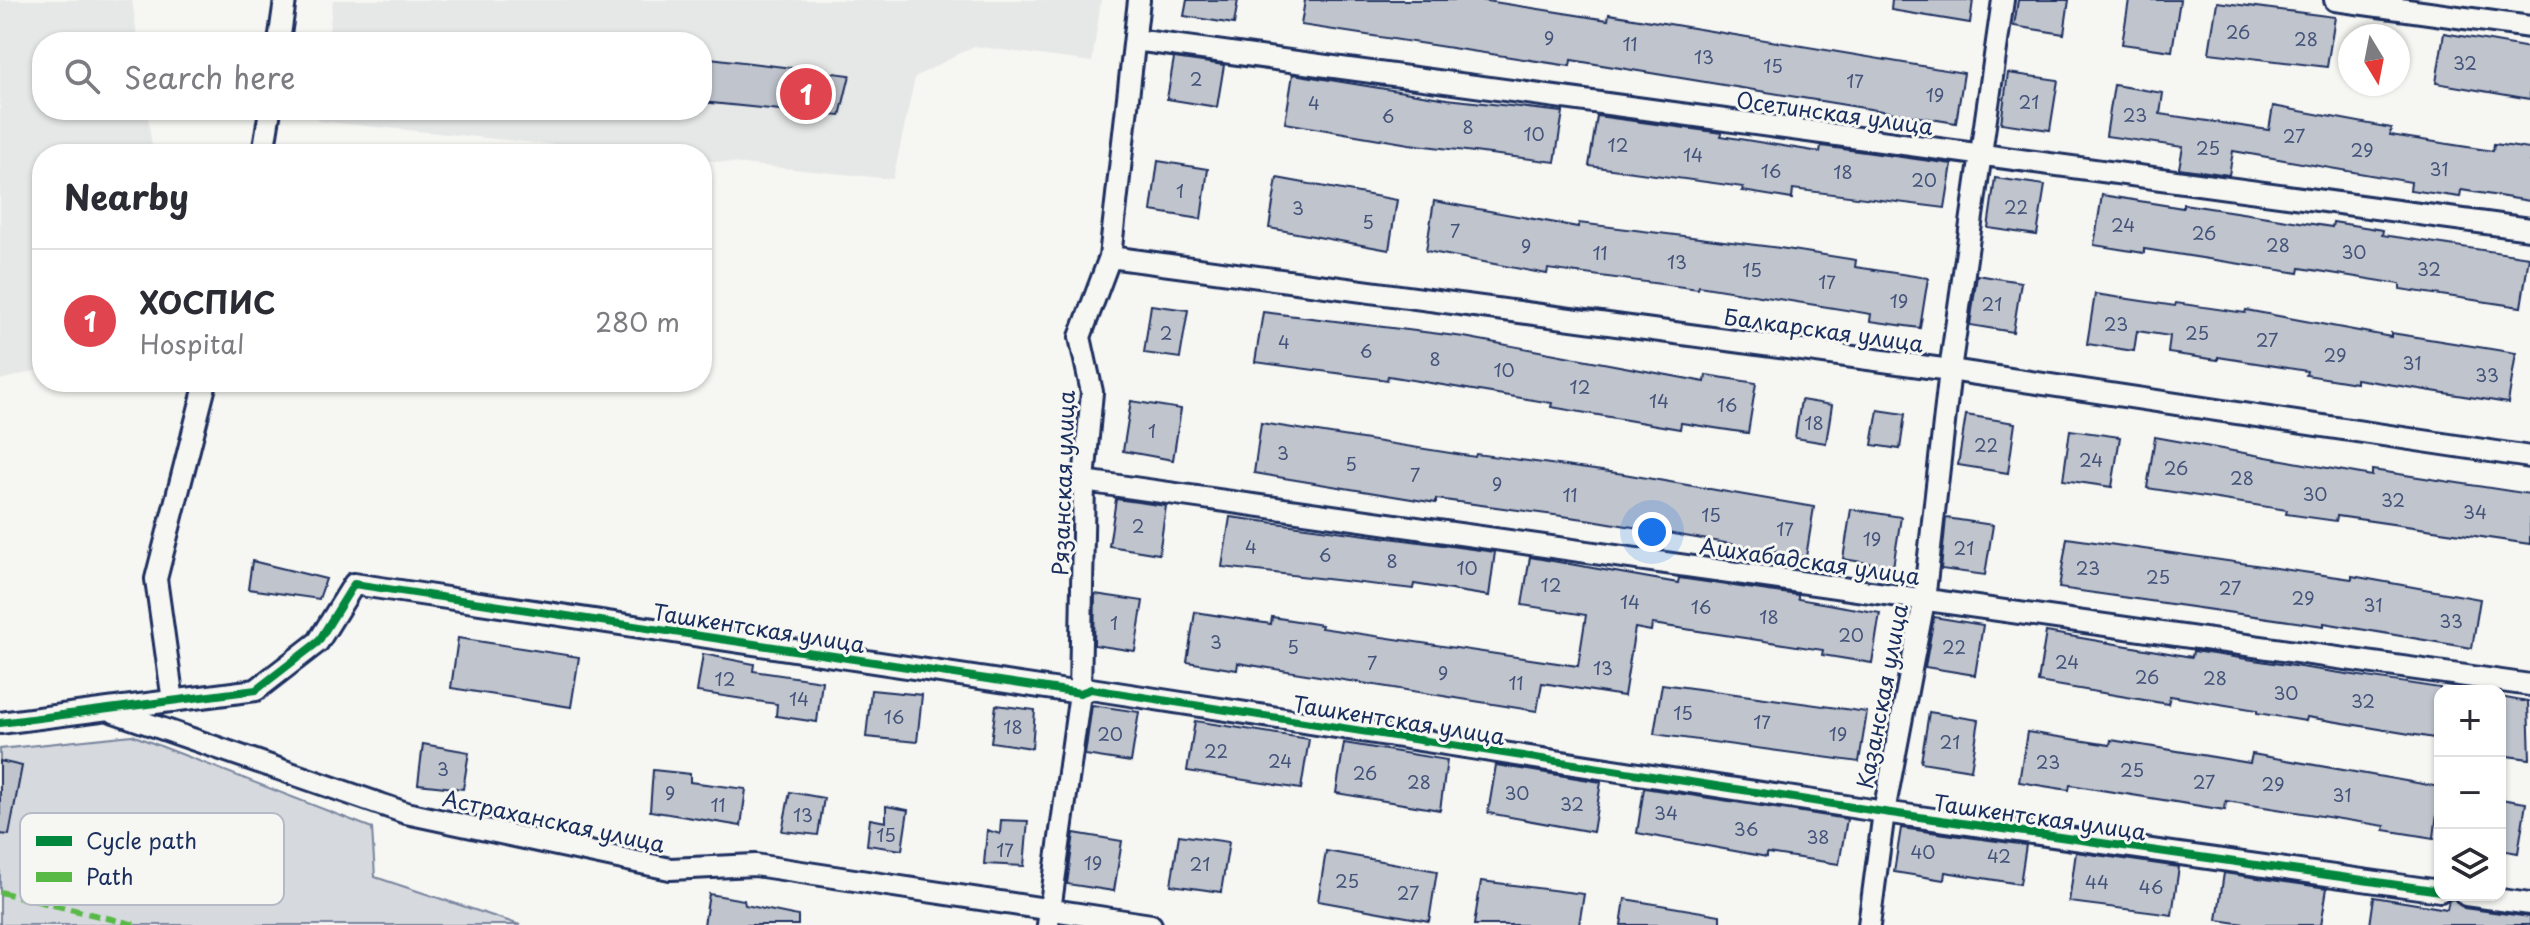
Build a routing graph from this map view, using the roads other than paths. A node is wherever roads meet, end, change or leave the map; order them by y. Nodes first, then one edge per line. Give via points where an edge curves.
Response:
1 (285, 0) edge
2 (1139, 0) edge
3 (2003, 0) edge
4 (2335, 0) edge
5 (2530, 27) edge
6 (280, 32) edge
7 (1135, 40) junction
8 (268, 120) edge
9 (265, 144) edge
10 (1978, 156) junction
11 (2530, 229) edge
12 (1110, 257) junction
13 (1950, 370) junction
14 (203, 392) edge
15 (2530, 457) edge
16 (1084, 481) junction
17 (1924, 601) junction
18 (2530, 685) edge
19 (1080, 693) junction
20 (173, 701) junction
21 (105, 710) junction
22 (0, 723) edge
23 (1884, 812) junction
24 (2434, 890) edge
25 (2506, 901) edge
26 (2530, 904) edge
27 (1049, 918) edge
28 (1151, 925) edge
29 (1869, 925) edge

1 - 6 street
2 - 7 street, Рязанская улица
3 - 10 street, Казанская улица
4 - 5 street
7 - 10 street, Осетинская улица
7 - 12 street, Рязанская улица
8 - 9 street
10 - 11 street, Осетинская улица
10 - 13 street, Казанская улица
12 - 13 street, Балкарская улица
12 - 16 street, Рязанская улица via 1080,337 1092,392
13 - 15 street, Балкарская улица
13 - 17 street, Казанская улица
14 - 20 street via 156,579
16 - 17 street, Ашхабадская улица
16 - 19 street, Рязанская улица
17 - 18 street, Ашхабадская улица
17 - 23 street, Казанская улица
19 - 20 street, Ташкентская улица via 354,584 318,642 256,690
19 - 23 street, Ташкентская улица via 1091,689
19 - 27 street, Рязанская улица
20 - 21 street
21 - 22 street
21 - 27 street, Астраханская улица via 406,813 670,869 755,865
23 - 24 street, Ташкентская улица
23 - 29 street, Казанская улица
25 - 26 street
27 - 28 street, Астраханская улица

